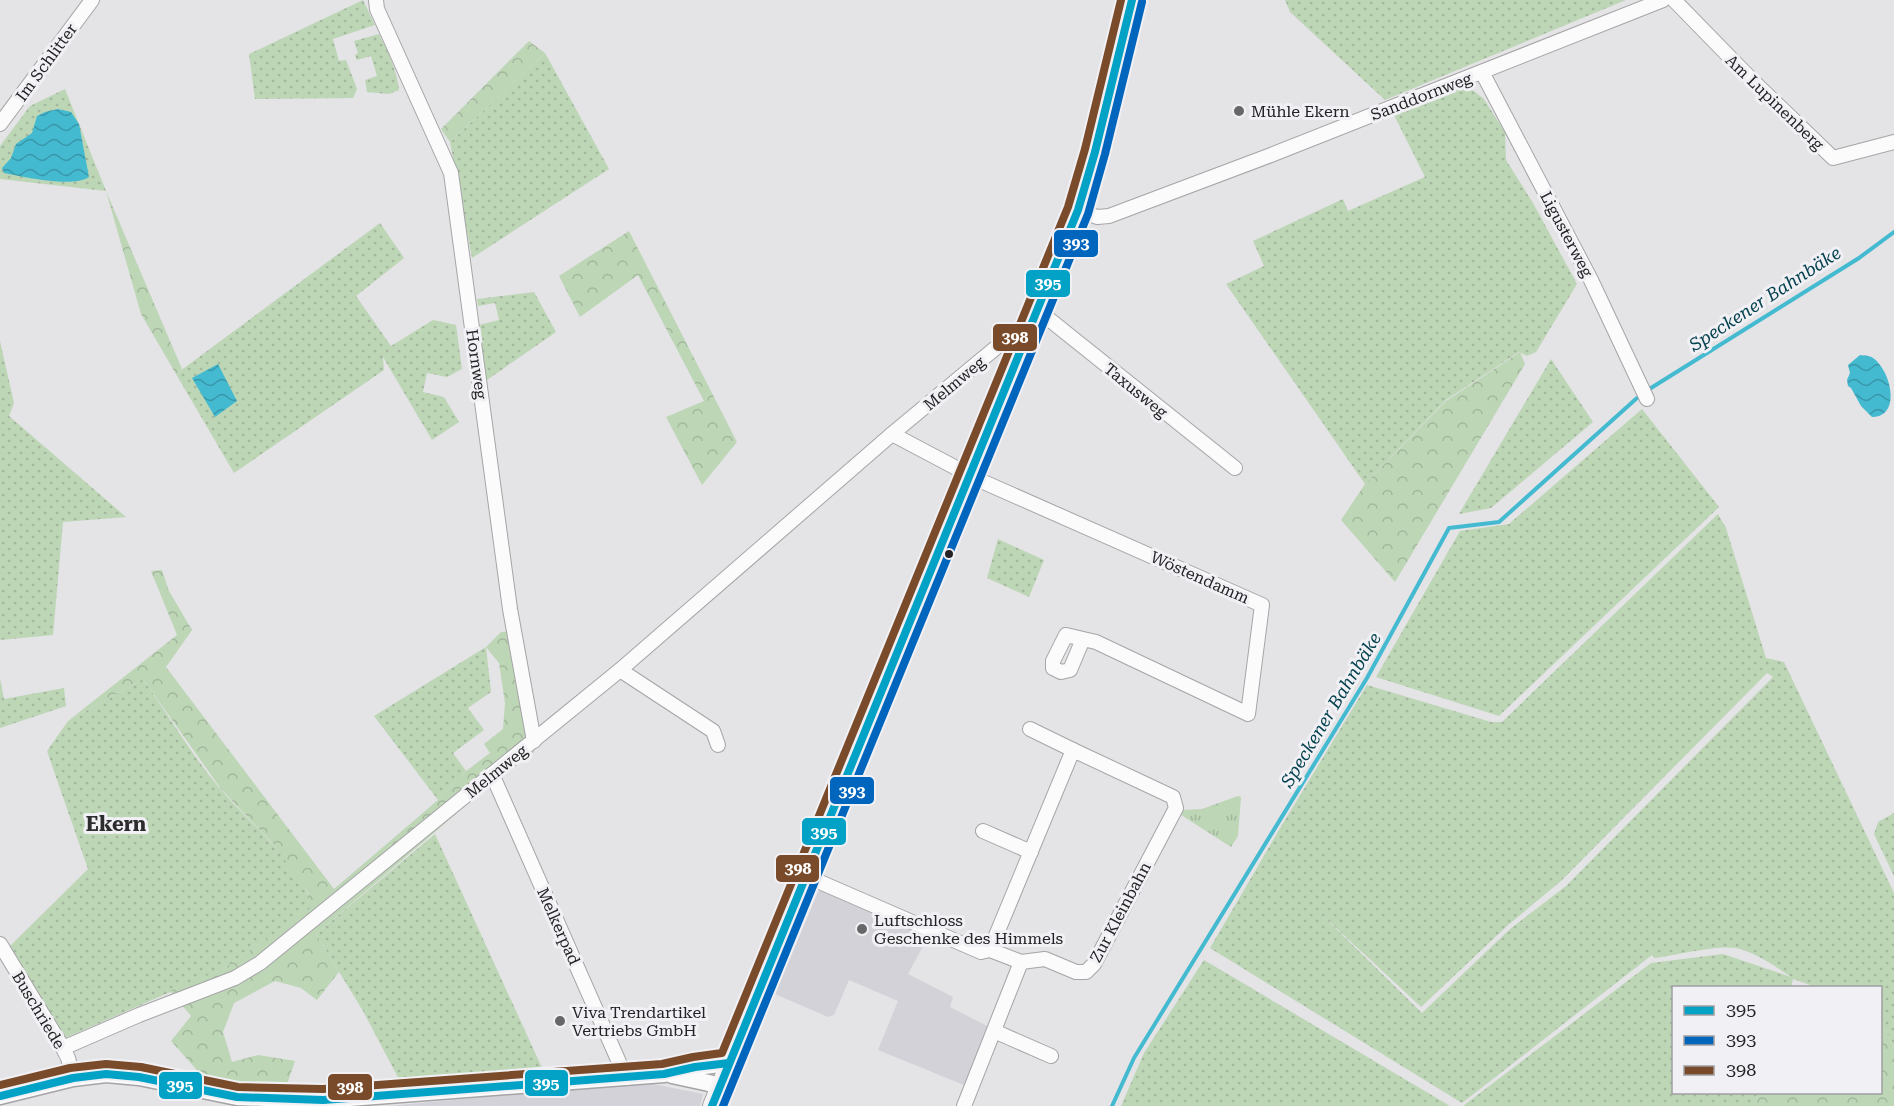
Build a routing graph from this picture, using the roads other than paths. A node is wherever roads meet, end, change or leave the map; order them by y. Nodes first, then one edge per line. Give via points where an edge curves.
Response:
1 (92, 0) edge
2 (376, 0) edge
3 (1132, 0) edge
4 (1663, 0) edge
5 (1674, 0) edge
6 (1482, 72) junction
7 (0, 124) edge
8 (1894, 141) edge
9 (1078, 210) junction
10 (1037, 312) junction
11 (1016, 331) dead end
12 (1647, 399) dead end
13 (892, 434) junction
14 (1235, 468) dead end
15 (970, 475) junction
16 (1083, 639) dead end
17 (620, 670) junction
18 (1030, 729) dead end
19 (534, 741) junction
20 (718, 746) dead end
21 (1073, 750) junction
22 (492, 774) junction
23 (983, 831) dead end
24 (1031, 852) junction
25 (806, 876) junction
26 (0, 944) edge
27 (990, 951) junction
28 (1021, 962) junction
29 (994, 1031) junction
30 (63, 1048) junction
31 (1051, 1056) dead end
32 (729, 1063) junction
33 (668, 1074) junction
34 (626, 1077) junction
35 (73, 1078) junction
36 (719, 1087) junction
37 (0, 1096) edge
38 (323, 1103) edge
39 (712, 1106) edge
40 (964, 1106) edge

1 - 7 street, Im Schlitter
2 - 19 street, Hornweg via 451,173 510,609
3 - 9 main road
4 - 6 street, Sanddornweg
5 - 8 street, Am Lupinenberg via 1833,158
6 - 9 street, Sanddornweg via 1109,216 1097,217
6 - 12 street, Ligusterweg via 1591,280
9 - 10 main road
10 - 14 street, Taxusweg
10 - 15 main road
11 - 13 street, Melmweg
13 - 15 street
13 - 17 street, Melmweg
15 - 16 street, Wöstendamm via 1262,605 1248,714
15 - 25 main road
17 - 19 street, Melmweg
17 - 20 street via 713,731
18 - 21 street
19 - 22 street, Melmweg
21 - 24 street
21 - 28 street, Zur Kleinbahn via 1173,797 1176,808 1094,964 1086,972 1076,972 1045,959
22 - 30 street, Melmweg via 260,963 235,978
22 - 34 street, Melkerpad
23 - 24 street
24 - 27 street
25 - 27 street, Zur Kleinbahn via 981,952
25 - 32 main road
26 - 30 street, Buschriede
27 - 28 street, Zur Kleinbahn
28 - 29 street
29 - 31 street
29 - 40 street
30 - 35 street, Buschriede
32 - 33 street via 695,1066
32 - 36 main road
33 - 34 street
33 - 36 street
34 - 38 street
35 - 37 street
35 - 38 street via 122,1075 237,1096
36 - 39 main road

